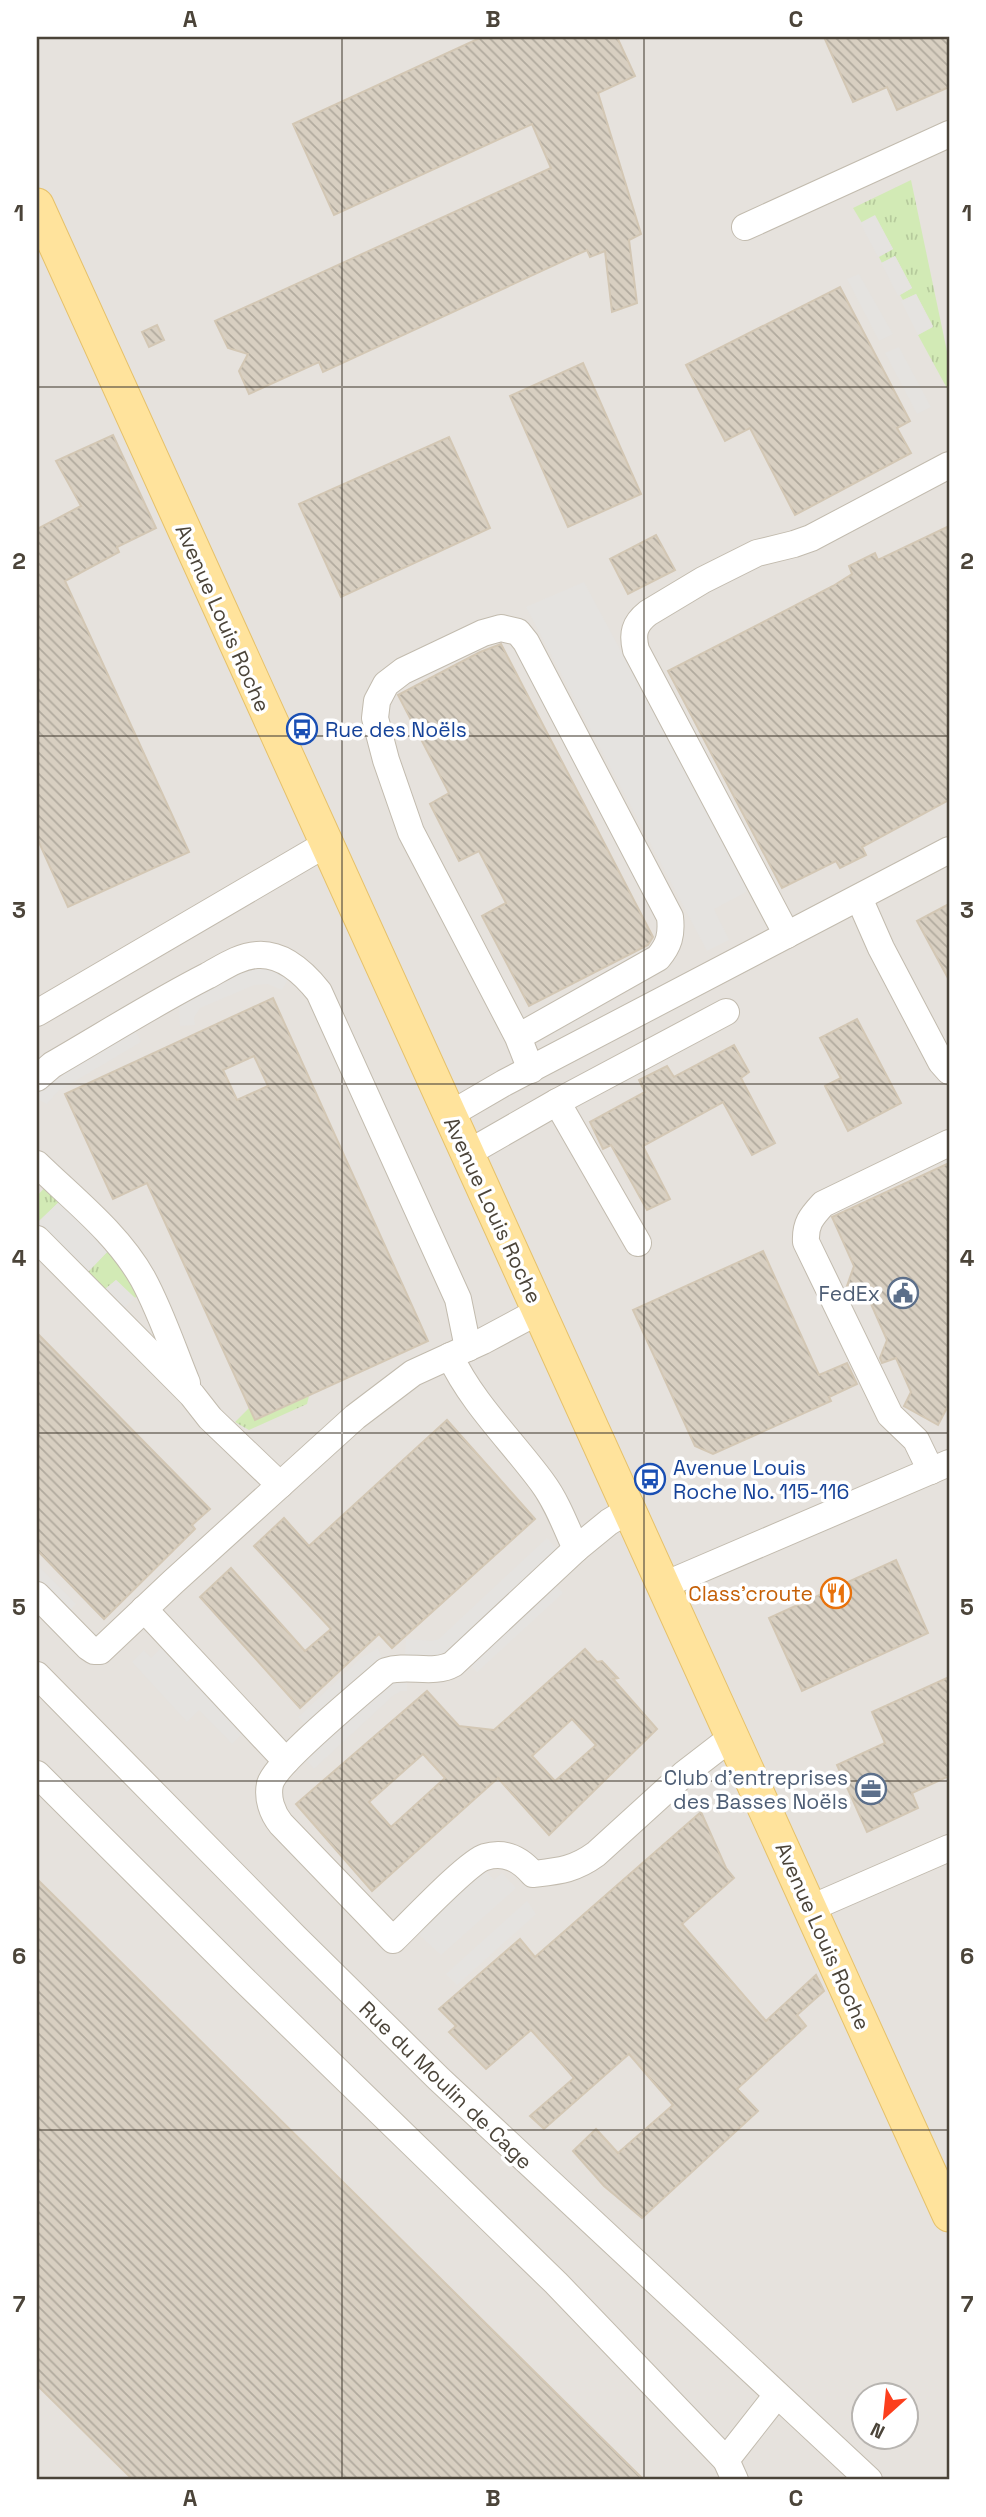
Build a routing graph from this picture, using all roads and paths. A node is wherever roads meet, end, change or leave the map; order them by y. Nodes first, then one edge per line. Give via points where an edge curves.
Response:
1 (949, 134) edge
2 (37, 205) edge
3 (745, 227) dead end
4 (949, 465) edge
5 (326, 844) junction
6 (949, 850) edge
7 (859, 898) junction
8 (787, 935) junction
9 (726, 1012) dead end
10 (37, 1013) edge
11 (517, 1037) junction
12 (531, 1070) junction
13 (949, 1071) edge
14 (37, 1078) edge
15 (557, 1102) junction
16 (449, 1115) junction
17 (949, 1143) edge
18 (468, 1153) junction
19 (37, 1164) edge
20 (37, 1239) edge
21 (638, 1243) dead end
22 (540, 1311) junction
23 (459, 1352) junction
24 (192, 1395) junction
25 (940, 1467) edge
26 (280, 1485) junction
27 (629, 1510) junction
28 (576, 1549) junction
29 (664, 1585) junction
30 (37, 1595) edge
31 (144, 1609) junction
32 (37, 1675) edge
33 (732, 1737) junction
34 (286, 1761) junction
35 (37, 1774) edge
36 (949, 1848) edge
37 (811, 1908) junction
38 (946, 2201) edge
39 (777, 2395) junction
40 (731, 2470) edge
41 (869, 2480) edge

1 - 3 street
2 - 5 main road, Avenue Louis Roche
4 - 8 street via 811,538 757,553 703,580 648,613 635,628 636,650
5 - 10 street
5 - 16 main road, Avenue Louis Roche
6 - 7 street
7 - 8 street
7 - 13 street
8 - 12 street
9 - 15 street
11 - 11 street via 411,832 375,718 386,684 403,671 501,628 518,632 526,642 670,917 671,934 667,948 657,958
11 - 12 street
12 - 16 street
14 - 23 street via 174,993 245,957 275,957 300,970 319,992 452,1286 457,1299
15 - 18 street
15 - 21 street
16 - 18 main road, Avenue Louis Roche
17 - 25 street via 823,1204 805,1230 806,1242 890,1415
18 - 22 main road, Avenue Louis Roche
19 - 24 street via 119,1246 142,1278
20 - 24 street
22 - 23 street
22 - 27 main road, Avenue Louis Roche
23 - 26 street via 413,1373 355,1417
23 - 28 street via 461,1380 543,1484
24 - 26 street
25 - 29 street
26 - 31 street
27 - 28 street
27 - 29 main road, Avenue Louis Roche
28 - 34 street via 453,1664 386,1671
29 - 33 main road, Avenue Louis Roche
30 - 31 street via 94,1651 105,1648
31 - 34 street
32 - 39 street, Rue du Moulin de Cage via 439,2079
33 - 34 street via 582,1864 533,1874 509,1856 477,1860 393,1940 275,1817 271,1782
33 - 37 main road, Avenue Louis Roche
35 - 40 street via 556,2283
36 - 37 street
37 - 38 main road, Avenue Louis Roche
39 - 40 street
39 - 41 street, Rue du Moulin de Cage

